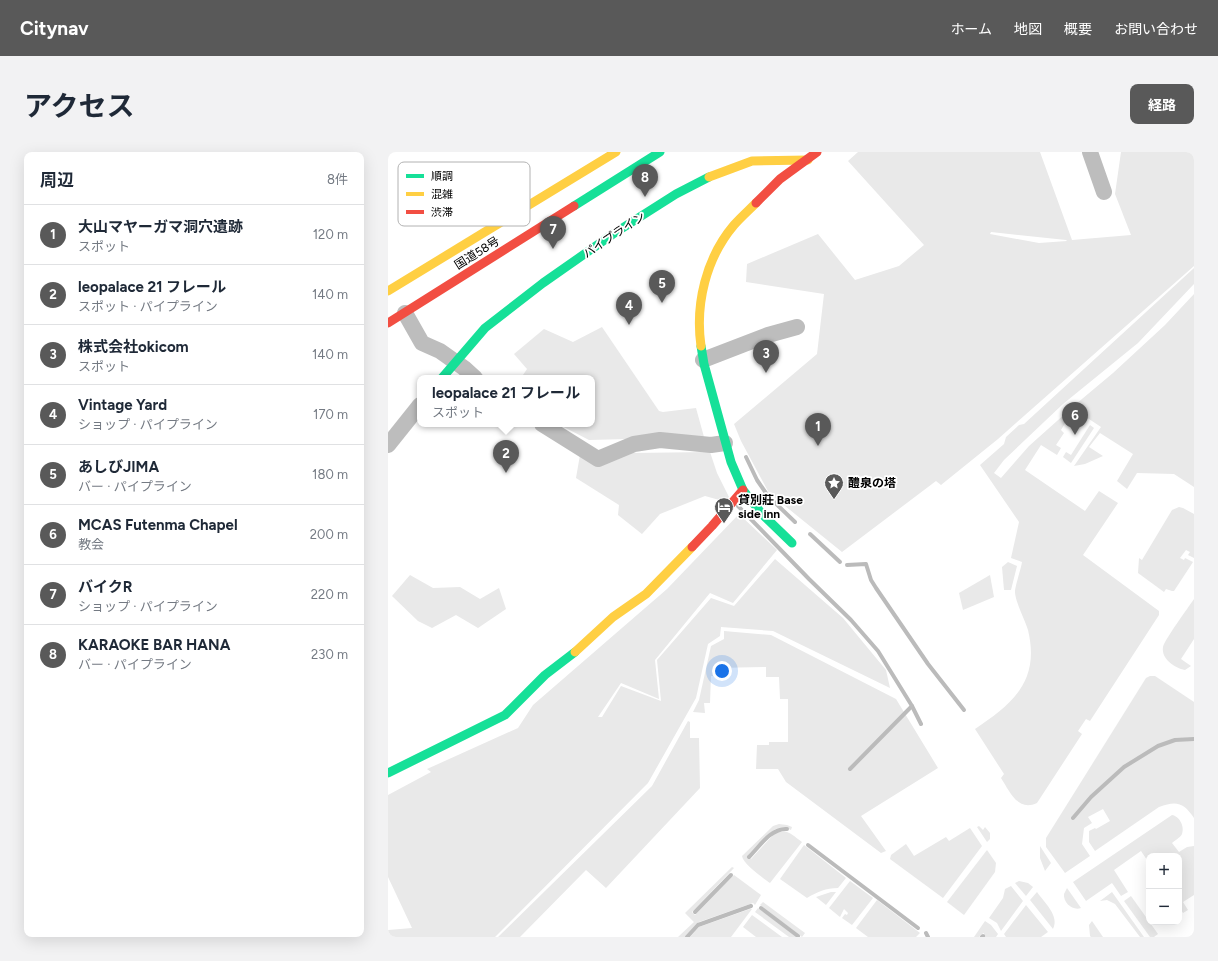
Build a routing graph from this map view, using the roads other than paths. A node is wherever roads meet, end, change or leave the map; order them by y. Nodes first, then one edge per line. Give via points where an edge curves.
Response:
1 (616, 152) edge
2 (660, 152) edge
3 (817, 152) edge
4 (1090, 152) edge
5 (808, 160) junction
6 (1104, 192) dead end
7 (530, 204) edge
8 (495, 226) edge
9 (388, 291) edge
10 (405, 313) junction
11 (388, 323) edge
12 (797, 327) dead end
13 (703, 360) junction
14 (454, 362) junction
15 (444, 375) edge
16 (472, 375) edge
17 (417, 409) edge
18 (547, 427) edge
19 (725, 443) junction
20 (388, 445) edge
21 (743, 490) junction
22 (792, 543) dead end
23 (388, 773) edge

1 - 7 main road, 国道58号
2 - 10 main road, 国道58号
3 - 5 main road
4 - 6 street
5 - 13 main road via 780,179 734,225 719,247 708,270 702,296 699,329
5 - 14 main road, パイプライン via 752,162 706,178 676,194 543,283 485,328
8 - 9 main road, 国道58号
10 - 11 main road, 国道58号
10 - 14 street via 422,343 440,351
12 - 13 street via 768,335
13 - 19 main road
14 - 15 main road, パイプライン
14 - 16 street
17 - 20 street
18 - 19 street via 598,459 634,444 660,440 710,445
19 - 21 main road
21 - 22 main road via 762,514
21 - 23 main road via 646,594 613,617 545,675 505,715

